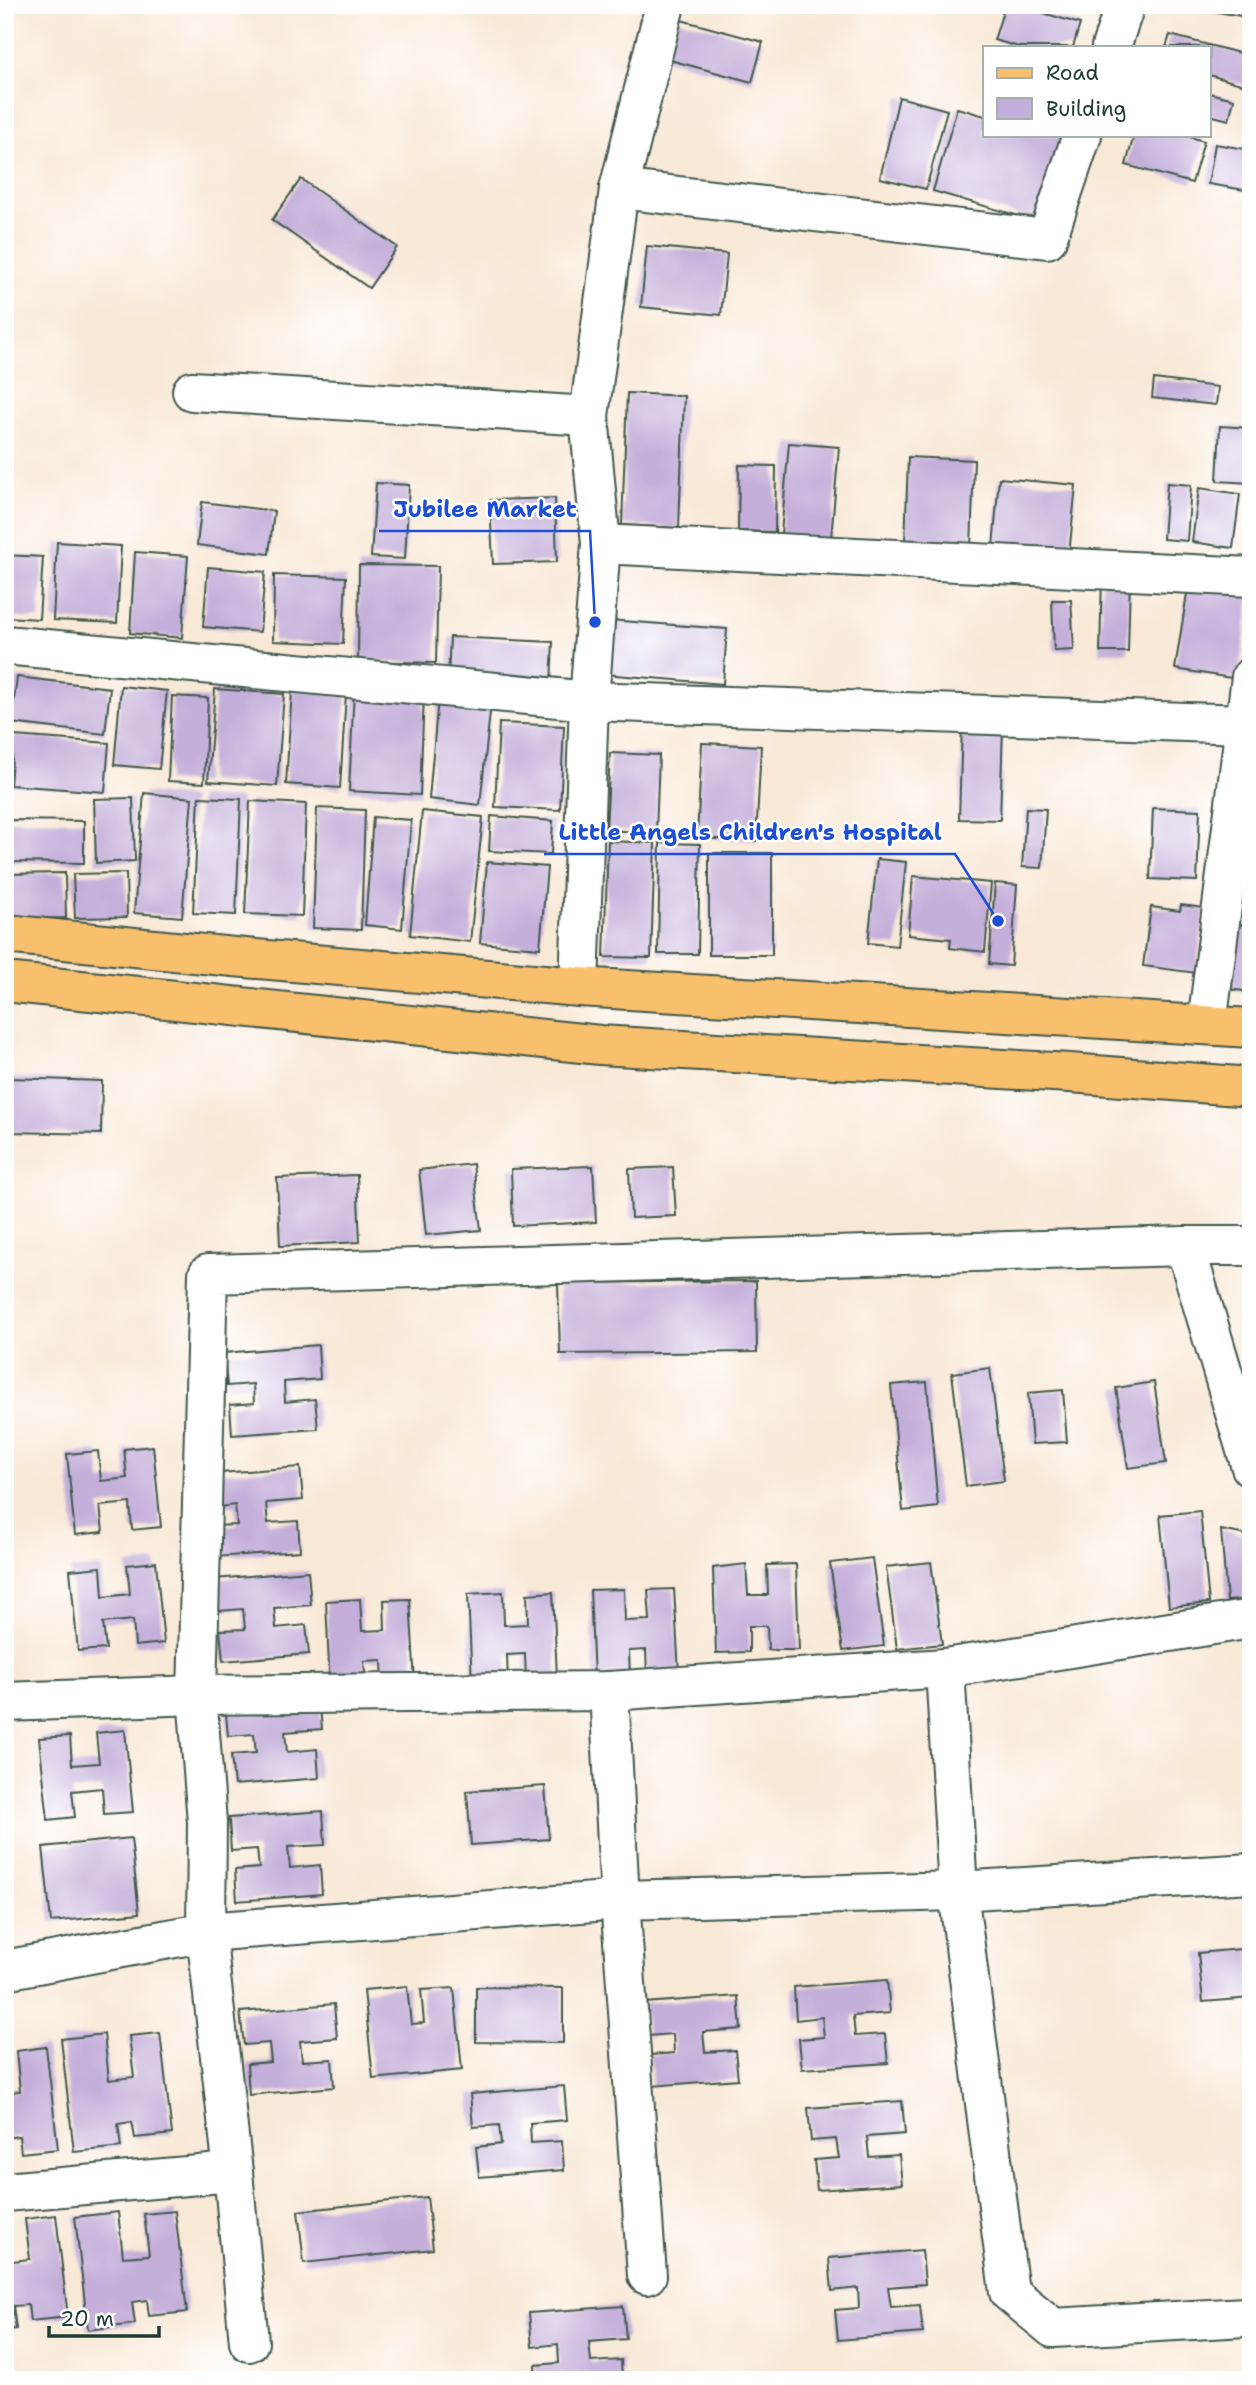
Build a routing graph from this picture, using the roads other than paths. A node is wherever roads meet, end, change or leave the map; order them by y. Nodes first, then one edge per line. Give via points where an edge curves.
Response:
1 (665, 5) edge
2 (1122, 6) edge
3 (1111, 46) edge
4 (1082, 136) edge
5 (619, 189) junction
6 (192, 391) dead end
7 (589, 416) junction
8 (601, 544) junction
9 (1251, 577) edge
10 (5, 645) edge
11 (1251, 677) edge
12 (589, 701) junction
13 (1244, 724) junction
14 (5, 934) edge
15 (5, 982) edge
16 (579, 987) junction
17 (1207, 1025) junction
18 (1251, 1028) edge
19 (1251, 1087) edge
20 (1185, 1246) junction
21 (1251, 1247) edge
22 (1251, 1466) edge
23 (1251, 1619) edge
24 (945, 1668) junction
25 (609, 1690) junction
26 (198, 1695) junction
27 (5, 1702) edge
28 (1251, 1873) edge
29 (958, 1891) junction
30 (620, 1900) junction
31 (206, 1932) junction
32 (5, 1969) edge
33 (233, 2172) junction
34 (5, 2192) edge
35 (647, 2275) dead end
36 (1245, 2317) dead end
37 (249, 2343) dead end

1 - 5 street
2 - 3 street
4 - 5 street via 1047,239
5 - 7 street
6 - 7 street
7 - 8 street
8 - 9 street
8 - 12 street
10 - 12 street
11 - 13 street
12 - 13 street
12 - 16 street
13 - 17 street
14 - 16 main road
15 - 19 main road via 600,1045
16 - 17 main road
17 - 18 main road
20 - 21 street
20 - 22 street
20 - 26 street via 208,1274
23 - 24 street
24 - 25 street
24 - 29 street
25 - 26 street
25 - 30 street
26 - 27 street
26 - 31 street via 207,1822
28 - 29 street
29 - 30 street
29 - 36 street via 1009,2291 1053,2328
30 - 31 street
30 - 35 street
31 - 32 street
31 - 33 street
33 - 34 street
33 - 37 street

